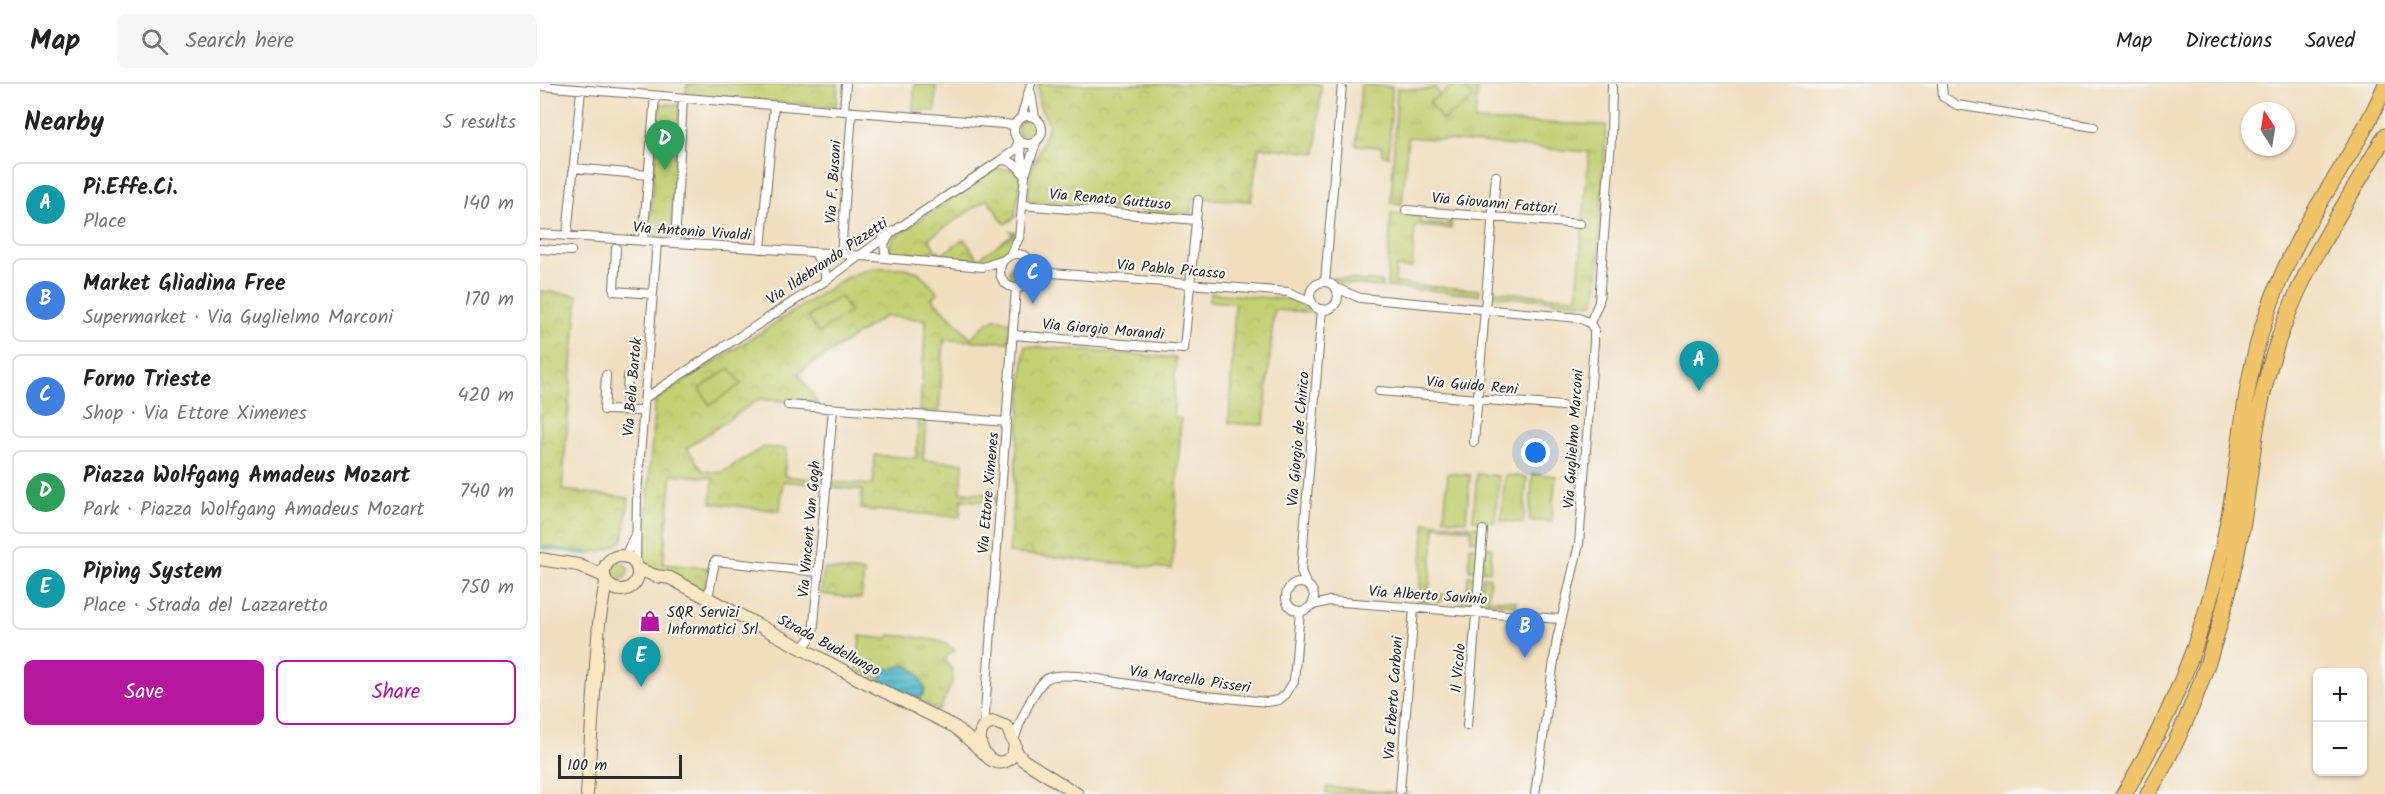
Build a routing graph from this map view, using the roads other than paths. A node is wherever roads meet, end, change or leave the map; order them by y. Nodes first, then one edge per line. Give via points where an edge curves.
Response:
1 (846, 84) edge
2 (1342, 84) edge
3 (1612, 84) edge
4 (1942, 84) edge
5 (540, 86) edge
6 (2385, 86) edge
7 (580, 90) junction
8 (655, 96) junction
9 (683, 98) junction
10 (774, 106) junction
11 (848, 112) junction
12 (1021, 118) junction
13 (1035, 118) junction
14 (1015, 125) junction
15 (2094, 127) dead end
16 (2385, 136) edge
17 (1037, 140) junction
18 (1020, 141) junction
19 (2385, 147) edge
20 (2371, 159) junction
21 (1001, 160) junction
22 (573, 168) junction
23 (649, 175) junction
24 (1025, 175) junction
25 (1496, 176) dead end
26 (1198, 200) dead end
27 (1022, 206) junction
28 (1406, 210) dead end
29 (1493, 217) junction
30 (1196, 220) junction
31 (1580, 224) dead end
32 (891, 233) junction
33 (540, 234) edge
34 (567, 236) junction
35 (1019, 238) junction
36 (644, 241) junction
37 (657, 242) junction
38 (675, 243) junction
39 (616, 248) dead end
40 (540, 249) edge
41 (761, 249) junction
42 (571, 250) dead end
43 (816, 253) junction
44 (841, 254) junction
45 (860, 256) junction
46 (886, 258) junction
47 (1007, 258) junction
48 (1028, 259) junction
49 (983, 267) junction
50 (1052, 273) junction
51 (1001, 277) junction
52 (825, 280) junction
53 (1030, 282) junction
54 (1325, 282) junction
55 (1190, 284) junction
56 (1314, 287) junction
57 (1016, 288) junction
58 (1336, 288) junction
59 (1288, 292) junction
60 (653, 294) junction
61 (1360, 298) junction
62 (1312, 302) junction
63 (1333, 306) junction
64 (1322, 309) junction
65 (1485, 309) junction
66 (1590, 323) junction
67 (1014, 335) junction
68 (606, 375) dead end
69 (628, 376) dead end
70 (646, 378) junction
71 (667, 384) junction
72 (1379, 391) dead end
73 (645, 398) junction
74 (1477, 399) junction
75 (788, 405) dead end
76 (1562, 406) dead end
77 (833, 409) junction
78 (626, 411) junction
79 (644, 411) junction
80 (1007, 422) junction
81 (1474, 442) dead end
82 (1483, 530) dead end
83 (635, 534) junction
84 (625, 556) junction
85 (540, 559) edge
86 (606, 563) junction
87 (578, 565) junction
88 (637, 571) junction
89 (1301, 571) junction
90 (819, 572) junction
91 (605, 579) junction
92 (1293, 585) junction
93 (1310, 588) junction
94 (618, 590) junction
95 (708, 598) junction
96 (1329, 601) junction
97 (1311, 606) junction
98 (1413, 608) junction
99 (600, 611) junction
100 (1300, 611) junction
101 (1476, 612) junction
102 (1560, 619) junction
103 (802, 648) junction
104 (1025, 715) junction
105 (990, 726) junction
106 (1467, 726) dead end
107 (955, 727) junction
108 (1014, 746) junction
109 (984, 753) junction
110 (999, 764) junction
111 (1036, 769) junction
112 (1400, 790) dead end
113 (587, 794) edge
114 (1077, 794) edge
115 (1535, 794) edge
116 (2124, 794) edge
117 (2148, 794) edge

1 - 11 street, Via F. Busoni
2 - 54 street
3 - 66 street, Via Guglielmo Marconi via 1599,302
4 - 15 street via 1943,97 1957,105
5 - 7 street
6 - 116 highway via 2357,143 2295,247 2266,316 2250,378 2224,544 2206,615 2169,711
7 - 8 street
7 - 22 street
8 - 9 street
8 - 23 street
9 - 10 street
9 - 38 street
10 - 11 street
10 - 41 street
11 - 14 street
11 - 44 street, Via F. Busoni
12 - 13 street
12 - 13 street via 1031,84
12 - 14 street
13 - 17 street via 1041,128
14 - 18 street
16 - 20 highway
17 - 18 street
17 - 24 street
18 - 21 street, Via Ildebrando Pizzetti
18 - 24 street
19 - 20 street
20 - 117 highway via 2310,262 2284,321 2263,392 2238,549 2216,639 2189,715
21 - 24 street via 1018,166
21 - 32 street, Via Ildebrando Pizzetti
22 - 23 street
22 - 34 street
23 - 36 street
24 - 27 street
25 - 29 street
26 - 30 street, Via Giorgio Morandi
27 - 30 street, Via Renato Guttuso
27 - 35 street
28 - 29 street, Via Giovanni Fattori
29 - 31 street, Via Giovanni Fattori
29 - 65 street
30 - 55 street, Via Giorgio Morandi
32 - 45 street, Via Ildebrando Pizzetti
32 - 46 street via 884,244
33 - 34 street, Via Antonio Vivaldi
34 - 36 street, Via Antonio Vivaldi
35 - 47 street
35 - 48 street
36 - 37 street, Via Antonio Vivaldi
37 - 38 street, Via Antonio Vivaldi
37 - 60 street, Via Bela Bartok
38 - 41 street, Via Antonio Vivaldi
39 - 60 street via 614,291
40 - 42 street
41 - 43 street, Via Antonio Vivaldi
43 - 44 street, Via Antonio Vivaldi
43 - 52 street
44 - 45 street, Via Pablo Picasso
45 - 46 street, Via Pablo Picasso
45 - 52 street, Via Ildebrando Pizzetti
46 - 49 street, Via Pablo Picasso
47 - 48 street, Via Pablo Picasso via 1018,254
47 - 49 street, Via Pablo Picasso
47 - 51 street via 1000,268
48 - 50 street, Via Pablo Picasso
48 - 53 street via 1034,272
49 - 51 street, Via Pablo Picasso
50 - 53 street, Via Pablo Picasso
50 - 55 street, Via Pablo Picasso
51 - 57 street, Via Pablo Picasso
52 - 71 street, Via Ildebrando Pizzetti
53 - 57 street, Via Pablo Picasso
54 - 56 street
54 - 58 street
55 - 59 street, Via Pablo Picasso
55 - 67 street, Via Giorgio Morandi via 1184,349
56 - 59 street, Via Pablo Picasso
56 - 62 street
57 - 67 street, Via Ettore Ximenes
58 - 61 street
58 - 63 street via 1338,297
59 - 62 street, Via Pablo Picasso
60 - 70 street, Via Bela Bartok
61 - 63 street
61 - 65 street
62 - 64 street
63 - 64 street
64 - 89 street, Via Giorgio de Chirico
65 - 66 street via 1579,318
65 - 74 street
66 - 102 street, Via Guglielmo Marconi via 1594,342 1579,544
67 - 80 street, Via Ettore Ximenes
68 - 78 street via 604,410
69 - 78 street
70 - 71 street via 656,384
70 - 73 street, Via Bela Bartok
71 - 73 street, Via Ildebrando Pizzetti
72 - 74 street, Via Guido Reni
73 - 79 street, Via Bela Bartok
74 - 76 street, Via Guido Reni
74 - 81 street
75 - 77 street
77 - 80 street
77 - 90 street, Via Vincent Van Gogh
78 - 79 street
79 - 83 street, Via Bela Bartok
80 - 105 street, Via Ettore Ximenes via 986,699
82 - 101 street, Il Vicolo
83 - 84 street
83 - 88 street
84 - 86 street via 615,556
84 - 88 street
85 - 87 street
86 - 87 street
86 - 91 street
87 - 91 street
88 - 94 street, Strada Budellungo via 629,588
88 - 95 street, Strada Budellungo via 670,578
89 - 92 street
89 - 93 street
90 - 95 street via 715,561
90 - 103 street, Via Vincent Van Gogh via 813,635
91 - 94 street
91 - 99 street
92 - 93 street
92 - 100 street via 1286,592 1286,601 1291,609
93 - 96 street
93 - 97 street via 1314,601
94 - 99 street
95 - 103 street, Strada Budellungo
96 - 97 street
96 - 98 street, Via Alberto Savinio
97 - 100 street
98 - 101 street, Via Alberto Savinio
98 - 112 street, Via Erberto Carboni
99 - 113 street
100 - 104 street, Via Marcello Pisseri via 1294,681 1279,700 1215,697 1061,676 1048,678 1037,689
101 - 102 street, Via Alberto Savinio
101 - 106 street, Il Vicolo
102 - 115 street, Via Guglielmo Marconi
103 - 107 street, Strada Budellungo
104 - 105 street
104 - 108 street, Via Marcello Pisseri
105 - 107 street, Strada Budellungo
105 - 108 street via 1009,730
105 - 109 street via 979,741
107 - 109 street, Strada Budellungo
108 - 110 street via 1009,759
108 - 111 street via 1023,760
109 - 110 street, Strada Budellungo
110 - 111 street
111 - 114 street

